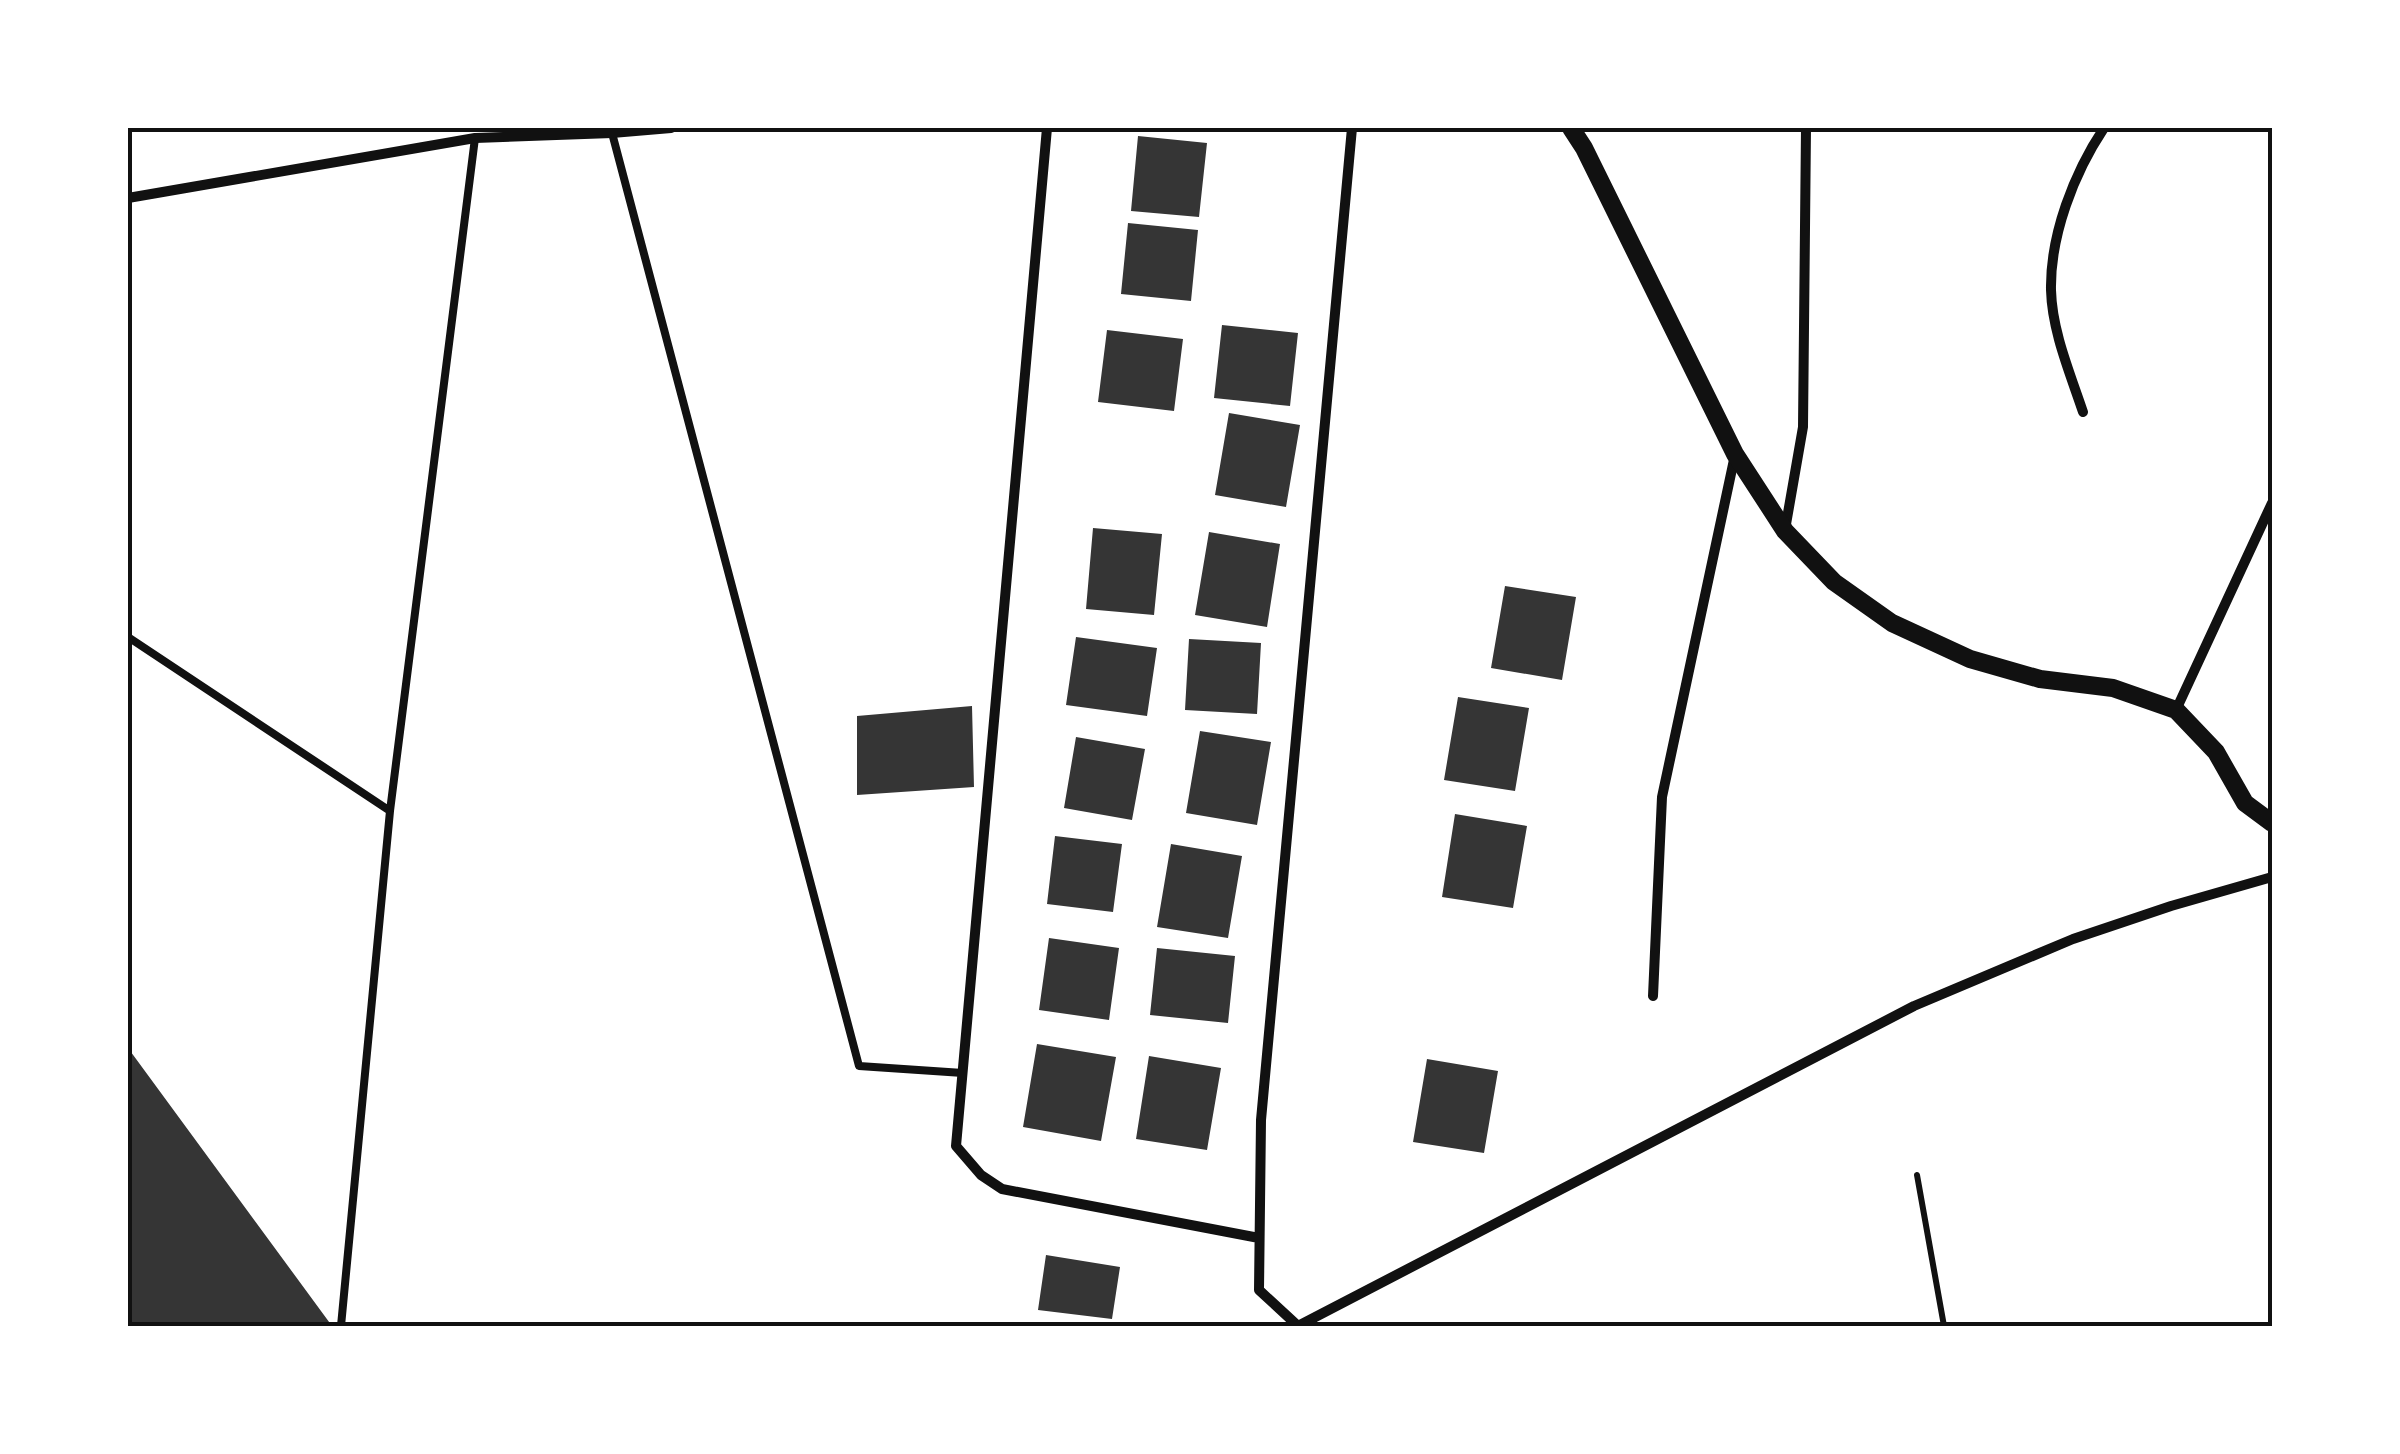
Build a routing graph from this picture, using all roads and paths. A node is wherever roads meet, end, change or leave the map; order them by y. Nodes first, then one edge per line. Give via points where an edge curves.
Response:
1 (670, 128) edge
2 (1047, 128) edge
3 (1352, 128) edge
4 (1571, 128) edge
5 (1806, 128) edge
6 (2104, 128) edge
7 (475, 133) edge
8 (612, 133) junction
9 (128, 198) edge
10 (2083, 412) dead end
11 (1735, 454) junction
12 (2272, 504) edge
13 (1785, 531) junction
14 (128, 638) edge
15 (2176, 710) junction
16 (390, 811) junction
17 (2272, 823) edge
18 (2272, 877) edge
19 (1653, 996) dead end
20 (963, 1073) junction
21 (1918, 1175) dead end
22 (1260, 1238) junction
23 (341, 1326) edge
24 (1944, 1326) edge

1 - 8 street
2 - 20 street
3 - 22 street via 1260,1120
4 - 11 street
5 - 13 street via 1804,427
6 - 10 street via 2061,215 2051,290 2061,348
7 - 8 street
7 - 9 street
7 - 16 lane
8 - 20 lane via 859,1066
11 - 13 street
11 - 19 street via 1662,797
12 - 15 street
13 - 15 street via 1834,582 1892,623 1970,659 2040,680 2113,688
14 - 16 lane
15 - 17 street via 2216,752 2245,803
16 - 23 lane
18 - 22 street via 2072,939 1914,1006 1298,1326 1259,1290
20 - 22 street via 956,1146 1002,1189
21 - 24 path

